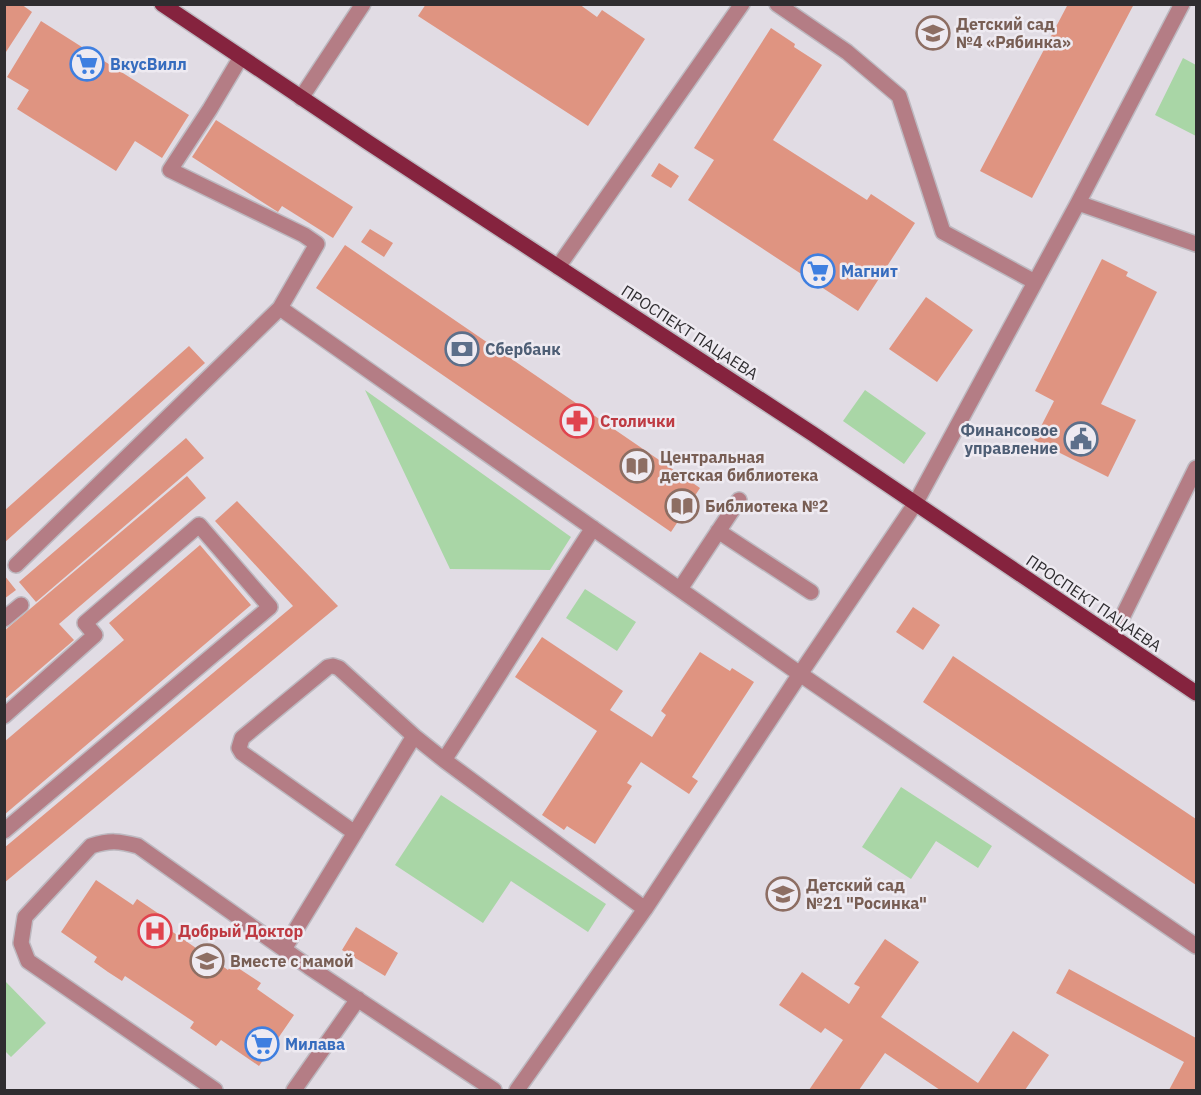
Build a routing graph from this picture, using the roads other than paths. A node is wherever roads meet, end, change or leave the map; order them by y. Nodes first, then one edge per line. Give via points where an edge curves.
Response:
1 (162, 4) edge
2 (363, 4) edge
3 (742, 4) edge
4 (777, 4) edge
5 (1182, 4) edge
6 (241, 57) junction
7 (301, 98) junction
8 (1078, 203) junction
9 (1197, 244) edge
10 (558, 267) junction
11 (1035, 282) junction
12 (280, 309) junction
13 (1197, 468) edge
14 (739, 500) dead end
15 (915, 504) junction
16 (593, 528) junction
17 (718, 531) junction
18 (16, 565) dead end
19 (680, 589) junction
20 (811, 592) dead end
21 (21, 605) dead end
22 (4, 619) edge
23 (1113, 636) junction
24 (800, 674) junction
25 (1197, 693) edge
26 (4, 716) edge
27 (414, 736) junction
28 (444, 760) junction
29 (4, 831) edge
30 (355, 833) junction
31 (645, 909) junction
32 (1197, 946) edge
33 (284, 949) junction
34 (358, 999) junction
35 (216, 1090) edge
36 (294, 1090) edge
37 (494, 1090) edge
38 (517, 1090) edge

1 - 6 main road, ПРОСПЕКТ ПАЦАЕВА
2 - 7 lane
3 - 10 lane
4 - 11 lane via 847,52 899,96 943,232
5 - 8 lane
6 - 7 main road, ПРОСПЕКТ ПАЦАЕВА
6 - 12 lane via 170,170 317,244
7 - 10 main road, ПРОСПЕКТ ПАЦАЕВА
8 - 9 lane
8 - 11 lane
10 - 15 main road, ПРОСПЕКТ ПАЦАЕВА
11 - 15 lane
12 - 16 lane
12 - 18 lane
13 - 23 lane
14 - 17 lane
15 - 23 main road, ПРОСПЕКТ ПАЦАЕВА
15 - 24 lane
16 - 19 lane
16 - 28 lane
17 - 19 lane
17 - 20 lane
19 - 24 lane
21 - 22 lane
23 - 25 main road, ПРОСПЕКТ ПАЦАЕВА
24 - 31 lane
24 - 32 lane
26 - 29 lane via 95,635 85,623 199,525 270,607
27 - 28 lane
27 - 30 lane
27 - 30 lane via 333,666 242,738 242,753
28 - 31 lane
30 - 33 lane
31 - 38 lane
33 - 34 lane
33 - 35 lane via 138,846 120,841 91,846 25,917 21,943 28,961
34 - 36 lane
34 - 37 lane

